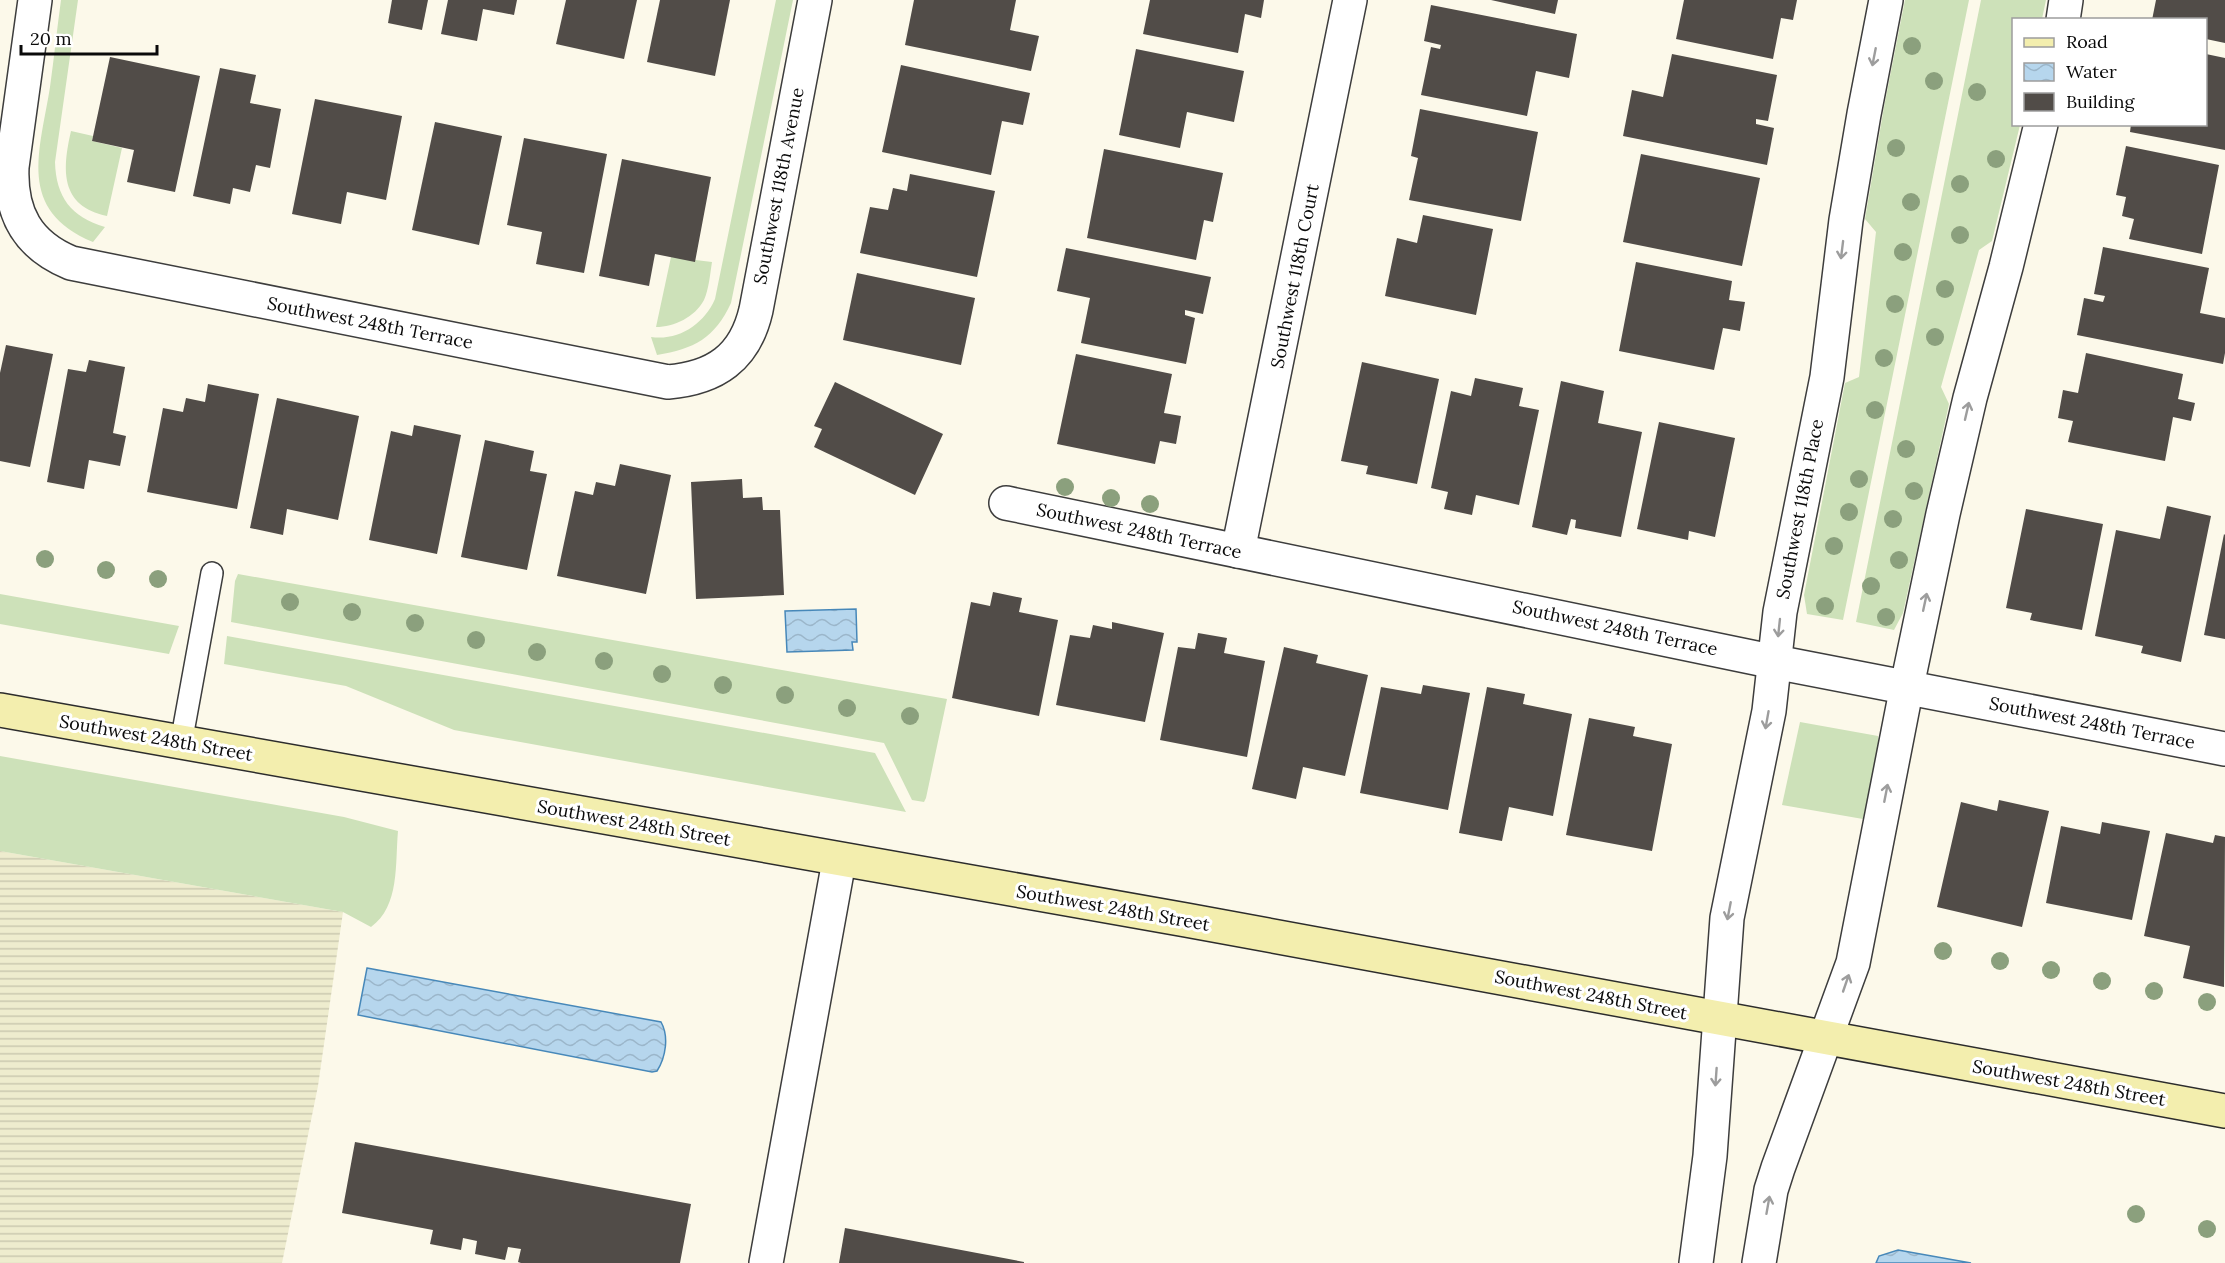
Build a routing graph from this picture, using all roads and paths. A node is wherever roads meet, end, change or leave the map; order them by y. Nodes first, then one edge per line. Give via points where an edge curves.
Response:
1 (34, 0) edge
2 (814, 0) edge
3 (1350, 0) edge
4 (1886, 0) edge
5 (2066, 0) edge
6 (2063, 18) edge
7 (2041, 126) edge
8 (725, 363) joint
9 (1006, 504) dead end
10 (1238, 551) junction
11 (212, 573) dead end
12 (1775, 662) junction
13 (1907, 686) junction
14 (0, 710) edge
15 (181, 743) junction
16 (2225, 749) edge
17 (839, 861) junction
18 (1720, 1019) junction
19 (1826, 1038) junction
20 (2225, 1111) edge
21 (766, 1263) edge
22 (1696, 1263) edge
23 (1759, 1263) edge

1 - 8 street, Southwest 248th Terrace via 12,167 12,198 31,236 49,252 71,263 654,381 700,377
2 - 8 street, Southwest 118th Avenue via 754,319 741,348
3 - 10 street, Southwest 118th Court
4 -> 12 street, Southwest 118th Place via 1846,220 1827,377 1780,612
5 - 6 street
13 -> 7 street via 1970,398
9 - 10 street, Southwest 248th Terrace
10 - 12 street, Southwest 248th Terrace
11 - 15 lane
12 - 13 street, Southwest 248th Terrace
12 -> 18 street, Southwest 118th Place via 1766,728 1727,918
13 - 16 street, Southwest 248th Terrace
19 -> 13 street via 1853,963
14 - 15 street, Southwest 248th Street
15 - 17 street, Southwest 248th Street
17 - 18 street, Southwest 248th Street via 1186,920
17 - 21 street
18 - 19 street, Southwest 248th Street
18 -> 22 street, Southwest 118th Place via 1708,1175
19 - 20 street, Southwest 248th Street
23 -> 19 street via 1771,1190

